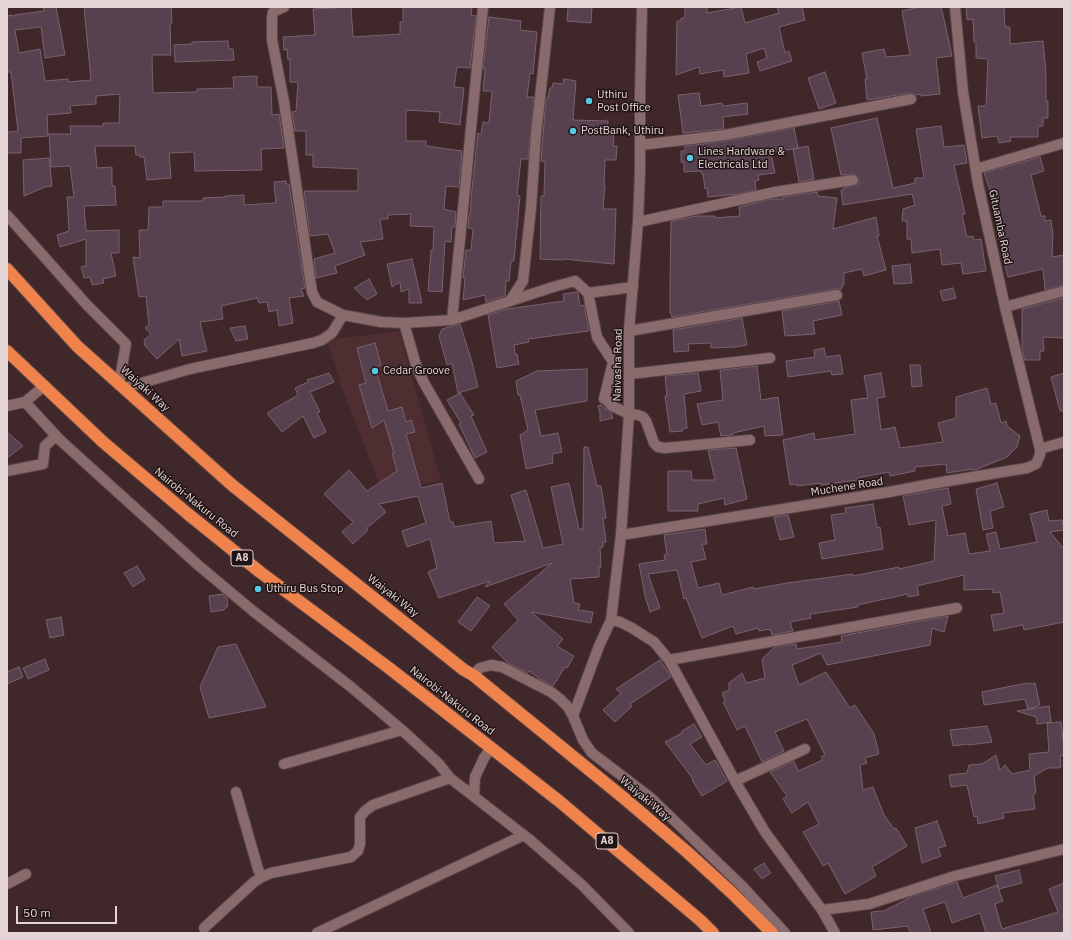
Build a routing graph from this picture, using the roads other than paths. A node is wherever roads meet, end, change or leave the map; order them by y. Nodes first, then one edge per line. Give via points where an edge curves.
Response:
1 (284, 7) edge
2 (483, 7) edge
3 (550, 7) edge
4 (642, 7) edge
5 (955, 7) edge
6 (911, 99) dead end
7 (1064, 143) edge
8 (641, 145) junction
9 (976, 169) junction
10 (853, 180) dead end
11 (7, 215) edge
12 (638, 222) junction
13 (7, 269) edge
14 (633, 287) junction
15 (1064, 291) edge
16 (588, 293) junction
17 (837, 295) dead end
18 (510, 301) junction
19 (1005, 307) junction
20 (343, 315) junction
21 (452, 320) junction
22 (404, 323) junction
23 (630, 331) junction
24 (7, 351) edge
25 (770, 358) dead end
26 (630, 374) junction
27 (44, 386) junction
28 (122, 386) junction
29 (25, 402) junction
30 (7, 406) edge
31 (629, 414) junction
32 (56, 436) junction
33 (750, 440) dead end
34 (1064, 442) edge
35 (1040, 449) junction
36 (7, 471) edge
37 (479, 479) dead end
38 (621, 535) junction
39 (957, 608) dead end
40 (611, 620) junction
41 (669, 660) junction
42 (473, 675) junction
43 (573, 716) junction
44 (402, 730) junction
45 (491, 748) junction
46 (805, 748) dead end
47 (284, 764) dead end
48 (450, 778) junction
49 (735, 781) junction
50 (236, 792) dead end
51 (474, 796) junction
52 (524, 835) junction
53 (1064, 849) edge
54 (26, 874) dead end
55 (262, 877) junction
56 (7, 884) edge
57 (822, 910) junction
58 (204, 928) dead end
59 (317, 933) edge
60 (629, 933) edge
61 (713, 933) edge
62 (772, 933) edge
63 (785, 933) edge
64 (835, 933) edge

1 - 20 street via 273,12 272,40 284,102 312,292 318,302
2 - 21 street
3 - 18 street via 523,281
4 - 8 street, Naivasha Road
5 - 9 street, Gituamba Road via 963,92
6 - 8 street via 726,135
7 - 9 street
8 - 12 street, Naivasha Road
9 - 19 street, Gituamba Road
10 - 12 street via 775,192
11 - 28 street via 87,305 126,344
12 - 14 street, Naivasha Road
13 - 28 highway, Waiyaki Way via 77,346
14 - 16 street
14 - 23 street, Naivasha Road
15 - 19 street
16 - 18 street via 575,281
16 - 31 street via 597,337 613,362 604,399
17 - 23 street
18 - 21 street
19 - 35 street, Gituamba Road
20 - 22 street
20 - 28 street via 332,333 313,343
21 - 22 street
22 - 37 street via 423,381
23 - 26 street, Naivasha Road
24 - 27 highway, Nairobi-Nakuru Road / A8
25 - 26 street
26 - 31 street, Naivasha Road
27 - 29 street
27 - 45 highway, Nairobi-Nakuru Road / A8 via 188,514
28 - 42 highway, Waiyaki Way via 232,485
29 - 30 street
29 - 32 street
31 - 33 street via 643,417 654,443 665,448
31 - 38 street, Naivasha Road
32 - 36 street via 45,446 43,464
32 - 44 street via 198,565
34 - 35 street
35 - 38 street, Muchene Road via 1036,464 1028,468
38 - 40 street, Naivasha Road
39 - 41 street
40 - 41 street via 632,628 654,642
40 - 43 street, Naivasha Road via 598,646
41 - 49 street
42 - 43 street via 480,668 491,665 502,667 551,692 568,707
42 - 62 highway, Waiyaki Way via 626,799 732,893
43 - 63 street via 583,740 592,752 651,798 742,886
44 - 47 street
44 - 48 street via 439,764
45 - 51 street via 475,777
45 - 61 highway, Nairobi-Nakuru Road / A8 via 559,801
46 - 49 street
48 - 51 street
48 - 55 street via 365,811 360,817 358,851 351,858 271,873
49 - 57 street via 765,832
50 - 55 street
51 - 52 street
52 - 59 street
52 - 60 street via 582,885
53 - 57 street via 955,876 869,904
54 - 56 street
55 - 58 street
57 - 64 street

